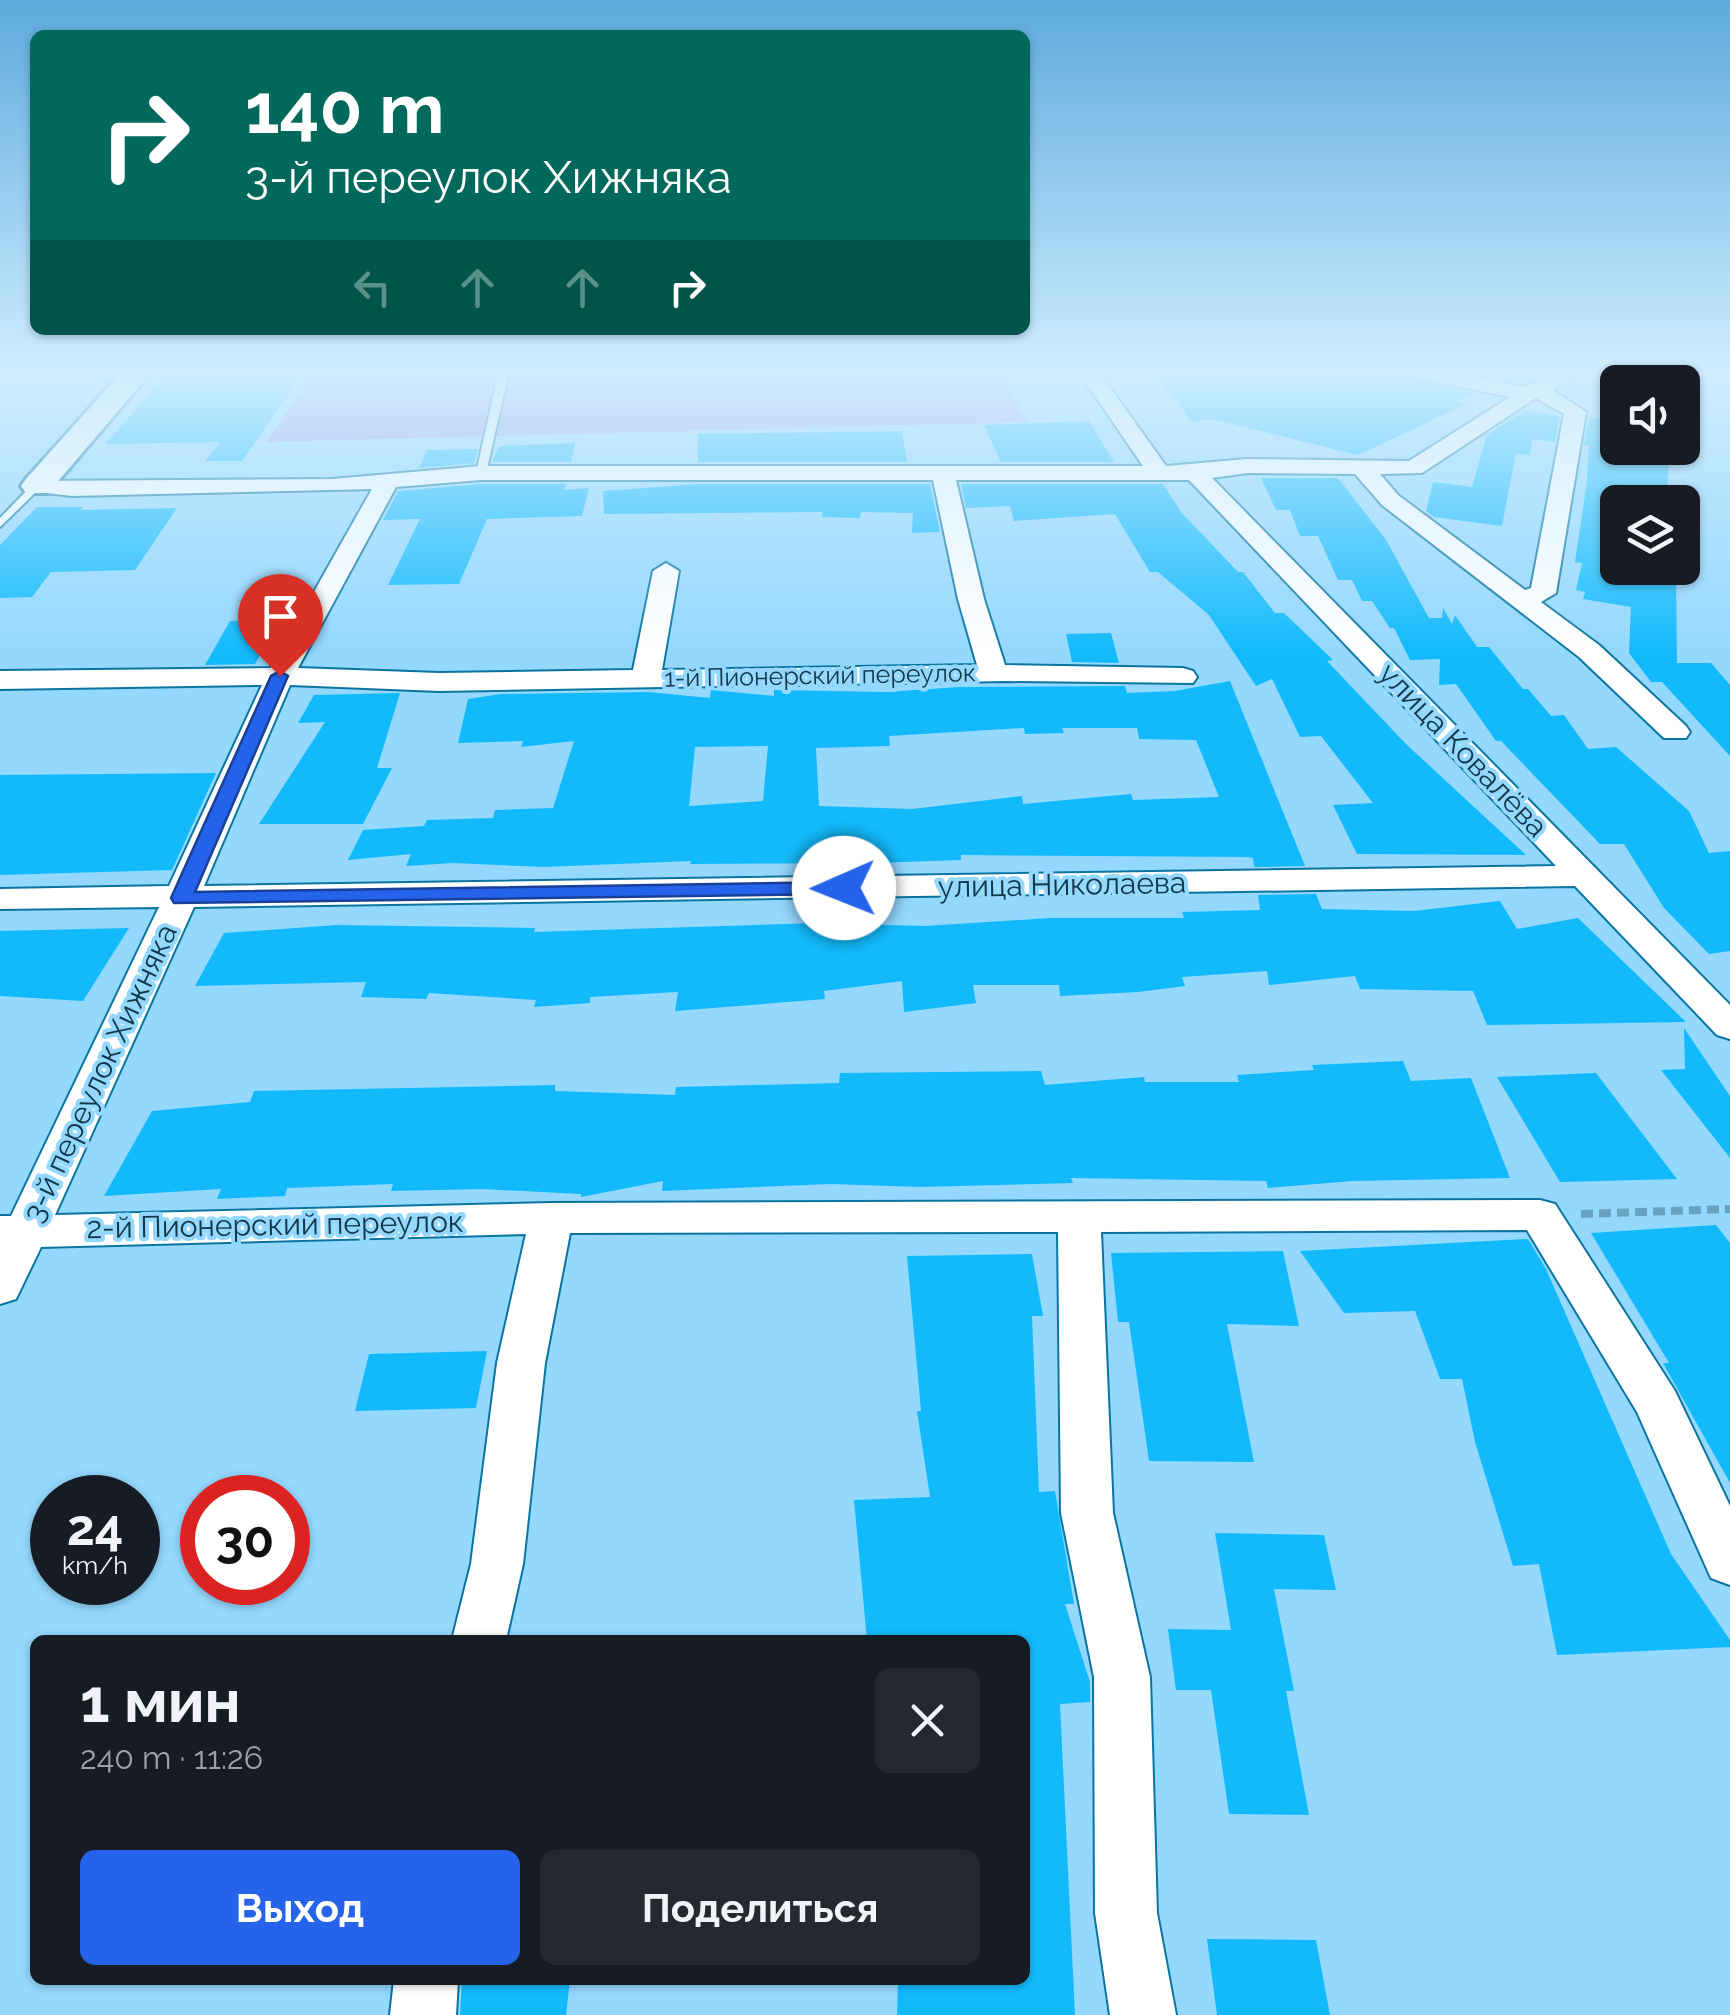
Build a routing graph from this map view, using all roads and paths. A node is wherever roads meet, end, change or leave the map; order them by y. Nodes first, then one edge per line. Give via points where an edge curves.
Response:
1 (55, 465) edge
2 (483, 465) edge
3 (1153, 465) edge
4 (1419, 465) edge
5 (1566, 465) edge
6 (1362, 468) junction
7 (481, 473) junction
8 (942, 473) junction
9 (1159, 473) junction
10 (1195, 474) junction
11 (386, 483) junction
12 (37, 486) junction
13 (0, 524) edge
14 (666, 572) dead end
15 (1522, 599) junction
16 (994, 673) junction
17 (280, 676) junction
18 (1182, 677) dead end
19 (646, 678) junction
20 (0, 680) edge
21 (1674, 732) dead end
22 (1585, 876) junction
23 (182, 898) junction
24 (0, 900) edge
25 (1730, 1027) edge
26 (1730, 1210) edge
27 (1540, 1215) junction
28 (551, 1218) junction
29 (1080, 1218) junction
30 (13, 1232) edge
31 (0, 1288) edge
32 (1730, 1562) edge
33 (480, 1635) edge
34 (425, 1985) edge
35 (422, 2015) edge
36 (1143, 2015) edge

1 - 12 street
2 - 7 lane
3 - 9 street
4 - 6 street
5 - 15 street via 1543,593
6 - 10 street via 1248,466
6 - 15 street via 1390,500
7 - 8 street
7 - 11 street
8 - 9 street
8 - 16 street, 1-й Пионерский переулок via 975,625
9 - 10 street
10 - 22 street, улица Ковалёва
11 - 12 street
11 - 17 street, 3-й переулок Хижняка
12 - 13 lane
14 - 19 street, 1-й Пионерский переулок
15 - 21 street
16 - 18 street, 1-й Пионерский переулок
16 - 19 street, 1-й Пионерский переулок
17 - 19 street, 1-й Пионерский переулок via 439,682
17 - 20 street, 1-й Пионерский переулок
17 - 23 street, 3-й переулок Хижняка
22 - 23 street, улица Николаева
22 - 25 street, улица Ковалёва
23 - 24 street, улица Николаева
23 - 30 street, 3-й переулок Хижняка
26 - 27 path
27 - 29 street, 2-й Пионерский переулок
27 - 32 street via 1658,1405
28 - 29 street, 2-й Пионерский переулок
28 - 30 street, 2-й Пионерский переулок
28 - 33 street via 521,1363 497,1564
29 - 36 street via 1087,1513 1122,1677 1126,1914
30 - 31 street, 3-й переулок Хижняка
34 - 35 street

